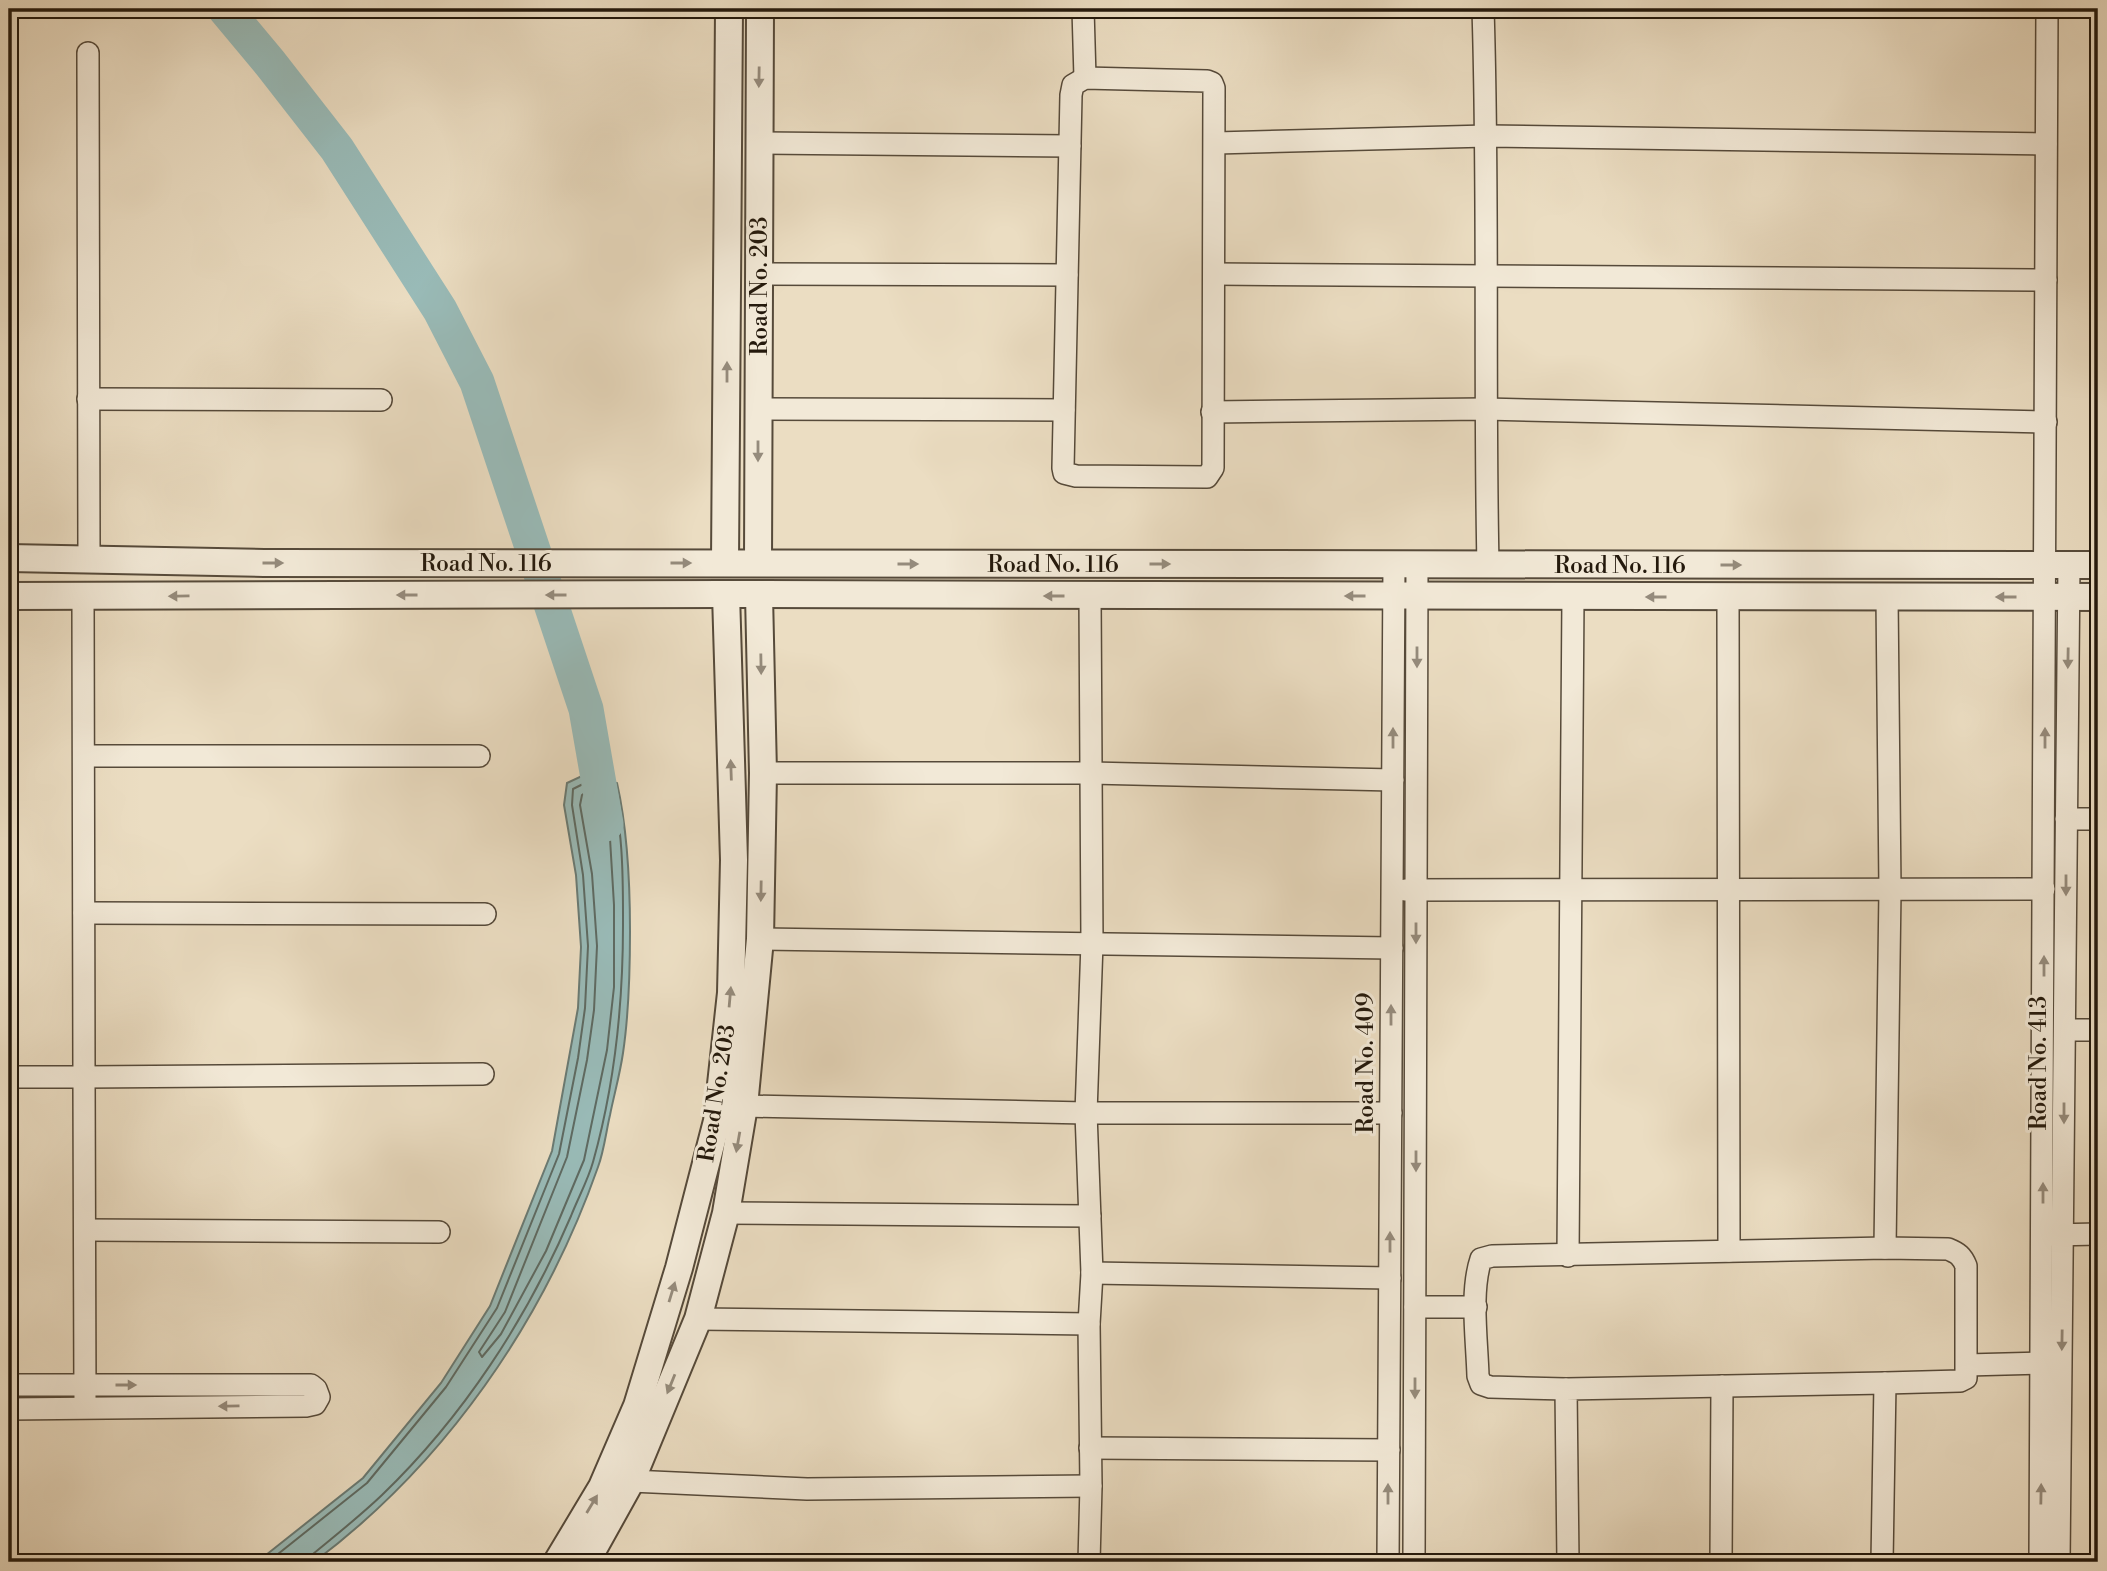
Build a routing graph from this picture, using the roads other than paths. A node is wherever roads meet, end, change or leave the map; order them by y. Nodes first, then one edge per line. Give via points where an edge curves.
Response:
1 (729, 9) edge
2 (760, 9) edge
3 (1083, 9) edge
4 (1483, 9) edge
5 (2047, 9) edge
6 (88, 53) dead end
7 (1085, 78) junction
8 (1487, 136) junction
9 (759, 143) junction
10 (1216, 143) junction
11 (2046, 144) junction
12 (1070, 146) junction
13 (759, 274) junction
14 (1215, 274) junction
15 (1067, 275) junction
16 (1485, 276) junction
17 (2046, 280) junction
18 (88, 399) junction
19 (381, 400) dead end
20 (758, 409) junction
21 (1485, 409) junction
22 (1064, 410) junction
23 (1212, 412) junction
24 (2046, 422) junction
25 (9, 558) edge
26 (89, 558) junction
27 (725, 563) junction
28 (758, 564) junction
29 (1406, 564) junction
30 (1488, 565) junction
31 (2057, 565) junction
32 (2098, 565) edge
33 (726, 594) junction
34 (759, 595) junction
35 (9, 596) edge
36 (1090, 596) junction
37 (83, 597) junction
38 (1406, 597) junction
39 (1573, 597) junction
40 (1728, 597) junction
41 (1887, 597) junction
42 (2057, 597) junction
43 (2098, 597) edge
44 (83, 756) junction
45 (479, 756) dead end
46 (763, 773) junction
47 (1091, 773) junction
48 (1393, 780) junction
49 (2066, 819) junction
50 (2098, 819) edge
51 (2044, 889) junction
52 (1392, 890) junction
53 (1571, 890) junction
54 (1729, 890) junction
55 (1890, 890) junction
56 (1416, 891) junction
57 (85, 913) junction
58 (485, 914) dead end
59 (760, 939) junction
60 (1092, 943) junction
61 (1392, 948) junction
62 (2065, 1030) junction
63 (2098, 1030) edge
64 (483, 1074) dead end
65 (9, 1077) edge
66 (85, 1077) junction
67 (744, 1106) junction
68 (1087, 1113) junction
69 (1391, 1113) junction
70 (726, 1213) junction
71 (1090, 1216) junction
72 (85, 1230) junction
73 (439, 1232) dead end
74 (2098, 1234) edge
75 (2053, 1235) junction
76 (1885, 1248) junction
77 (1729, 1251) junction
78 (1568, 1256) junction
79 (1092, 1273) junction
80 (1390, 1278) junction
81 (1415, 1307) junction
82 (1476, 1307) junction
83 (698, 1319) junction
84 (1089, 1324) junction
85 (2042, 1363) junction
86 (1967, 1365) junction
87 (1885, 1383) junction
88 (9, 1385) edge
89 (85, 1385) junction
90 (1722, 1386) junction
91 (1566, 1389) junction
92 (86, 1408) junction
93 (9, 1409) edge
94 (1090, 1448) junction
95 (1389, 1450) junction
96 (631, 1481) junction
97 (1091, 1486) junction
98 (557, 1562) edge
99 (586, 1562) edge
100 (1089, 1562) edge
101 (1388, 1562) edge
102 (1414, 1562) edge
103 (1568, 1562) edge
104 (1721, 1562) edge
105 (1882, 1562) edge
106 (2040, 1562) edge
107 (2059, 1562) edge

27 -> 1 street, Road No. 203
2 -> 9 street, Road No. 203
3 - 7 street
4 - 8 street
5 - 11 street, Road No. 413
6 - 18 street
7 - 10 street via 1212,83
7 - 12 street via 1073,85
8 - 10 street
8 - 11 street
8 - 16 street
9 - 12 street
9 - 13 street, Road No. 203
10 - 14 street
11 - 17 street, Road No. 413
12 - 15 street
13 - 15 street
13 - 20 street, Road No. 203
14 - 16 street
14 - 23 street
15 - 22 street
16 - 17 street
16 - 21 street
17 - 24 street, Road No. 413
18 - 19 street
18 - 26 street
20 - 22 street
20 -> 28 street, Road No. 203
21 - 23 street
21 - 24 street
21 - 30 street
22 - 23 street via 1064,474 1076,476 1207,477 1213,468
24 - 31 street, Road No. 413
25 - 26 street, Road No. 116
26 -> 27 street, Road No. 116 via 264,563
27 - 28 street, Road No. 116
28 -> 29 street, Road No. 116
29 - 30 street, Road No. 116
29 - 38 street, Road No. 409
30 -> 31 street, Road No. 116
31 - 32 street, Road No. 116
31 - 42 street, Road No. 413
33 - 34 street, Road No. 116
33 -> 37 street, Road No. 116
98 -> 33 street, Road No. 203 via 602,1487 637,1406 679,1268 716,1121 731,993 734,873
36 -> 34 street, Road No. 116
34 -> 46 street
35 - 37 street, Road No. 116
38 -> 36 street, Road No. 116
36 - 47 street
37 - 44 street
38 - 39 street, Road No. 116
48 -> 38 street, Road No. 409
38 -> 56 street, Road No. 409
40 -> 39 street, Road No. 116
39 - 53 street
40 - 41 street, Road No. 116
40 - 54 street
42 -> 41 street, Road No. 116
41 - 55 street
42 - 43 street, Road No. 116
42 -> 49 street, Road No. 413
51 -> 42 street, Road No. 413
44 - 45 street
44 - 57 street
46 - 47 street
46 -> 59 street
47 - 48 street
47 - 60 street
48 - 52 street, Road No. 409
49 - 50 street
49 -> 62 street, Road No. 413
51 - 55 street
75 -> 51 street, Road No. 413
52 - 56 street
52 - 61 street, Road No. 409
53 - 54 street
53 - 56 street
53 - 78 street
54 - 55 street
54 - 77 street
55 - 76 street
56 -> 81 street, Road No. 409
57 - 58 street
57 - 66 street
59 - 60 street
59 - 67 street
60 - 61 street
60 - 68 street
69 -> 61 street, Road No. 409
62 - 63 street
62 -> 75 street, Road No. 413
64 - 66 street
65 - 66 street
66 - 72 street
67 - 68 street
67 -> 70 street
68 - 69 street
68 - 71 street
80 -> 69 street, Road No. 409
70 - 71 street
70 - 83 street
71 - 79 street
72 - 73 street
72 - 89 street
74 - 75 street
75 - 85 street, Road No. 413
75 -> 107 street, Road No. 413
76 - 77 street
76 - 86 street via 1948,1249 1962,1257 1966,1266
77 - 78 street
78 - 82 street via 1481,1259
79 - 80 street
79 - 84 street
80 - 95 street, Road No. 409
81 - 82 street
81 -> 102 street, Road No. 409
82 - 91 street via 1481,1384
83 - 84 street
83 -> 96 street
84 - 94 street
85 - 86 street
106 -> 85 street, Road No. 413
86 - 87 street via 1966,1377 1960,1381
87 - 90 street
87 - 105 street
88 - 89 street
89 - 92 street
89 -> 92 street via 311,1385 319,1397 306,1406
90 - 91 street
90 - 104 street
91 - 103 street
92 - 93 street
94 - 95 street
94 - 97 street
101 -> 95 street, Road No. 409
96 - 97 street via 807,1489
96 - 99 street
97 - 100 street

